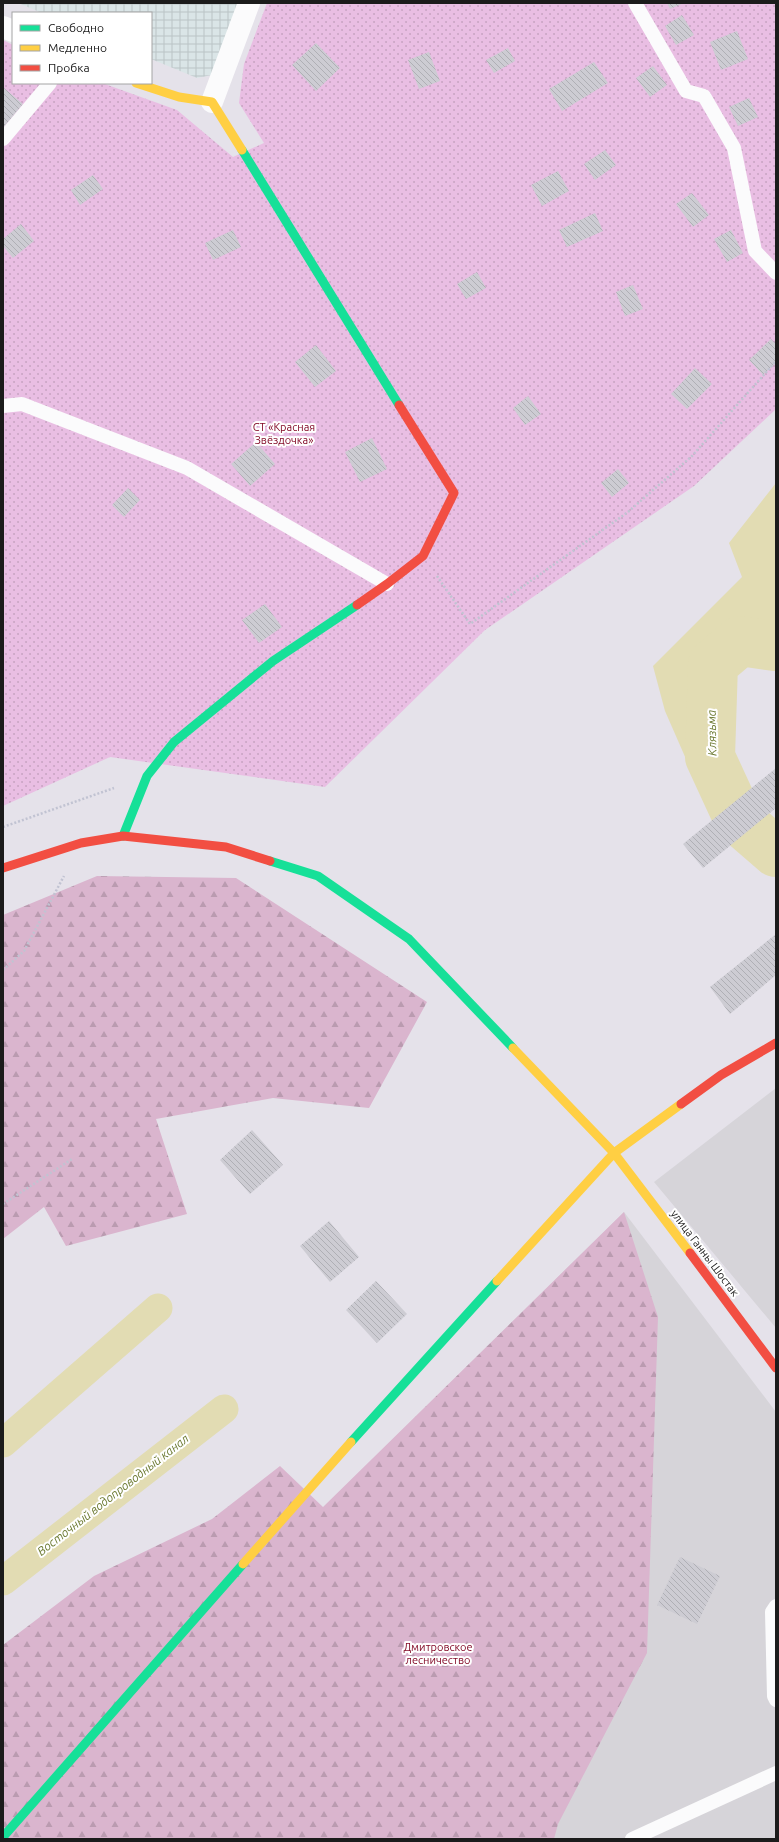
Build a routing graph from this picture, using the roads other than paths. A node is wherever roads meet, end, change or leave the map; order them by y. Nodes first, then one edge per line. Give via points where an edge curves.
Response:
1 (249, 3) edge
2 (635, 3) edge
3 (49, 84) edge
4 (139, 84) edge
5 (212, 102) junction
6 (3, 139) edge
7 (776, 273) edge
8 (3, 406) edge
9 (387, 584) junction
10 (123, 836) junction
11 (3, 868) edge
12 (776, 1043) edge
13 (614, 1153) junction
14 (776, 1368) edge
15 (776, 1606) edge
16 (776, 1700) edge
17 (776, 1772) edge
18 (3, 1837) edge
19 (632, 1839) edge

1 - 5 street
2 - 7 lane via 686,91 704,96 734,148 755,251
3 - 6 lane
4 - 5 street via 179,98
5 - 9 street via 454,493 423,556
8 - 9 lane via 22,404 187,468
9 - 10 street via 272,661 174,742 147,776
10 - 11 street, улица Ганны Шостак via 81,843
10 - 13 street, улица Ганны Шостак via 226,847 318,876 408,940
12 - 13 street via 721,1075
13 - 14 street, улица Ганны Шостак
13 - 18 street via 399,1387
15 - 16 lane via 772,1612
17 - 19 lane

